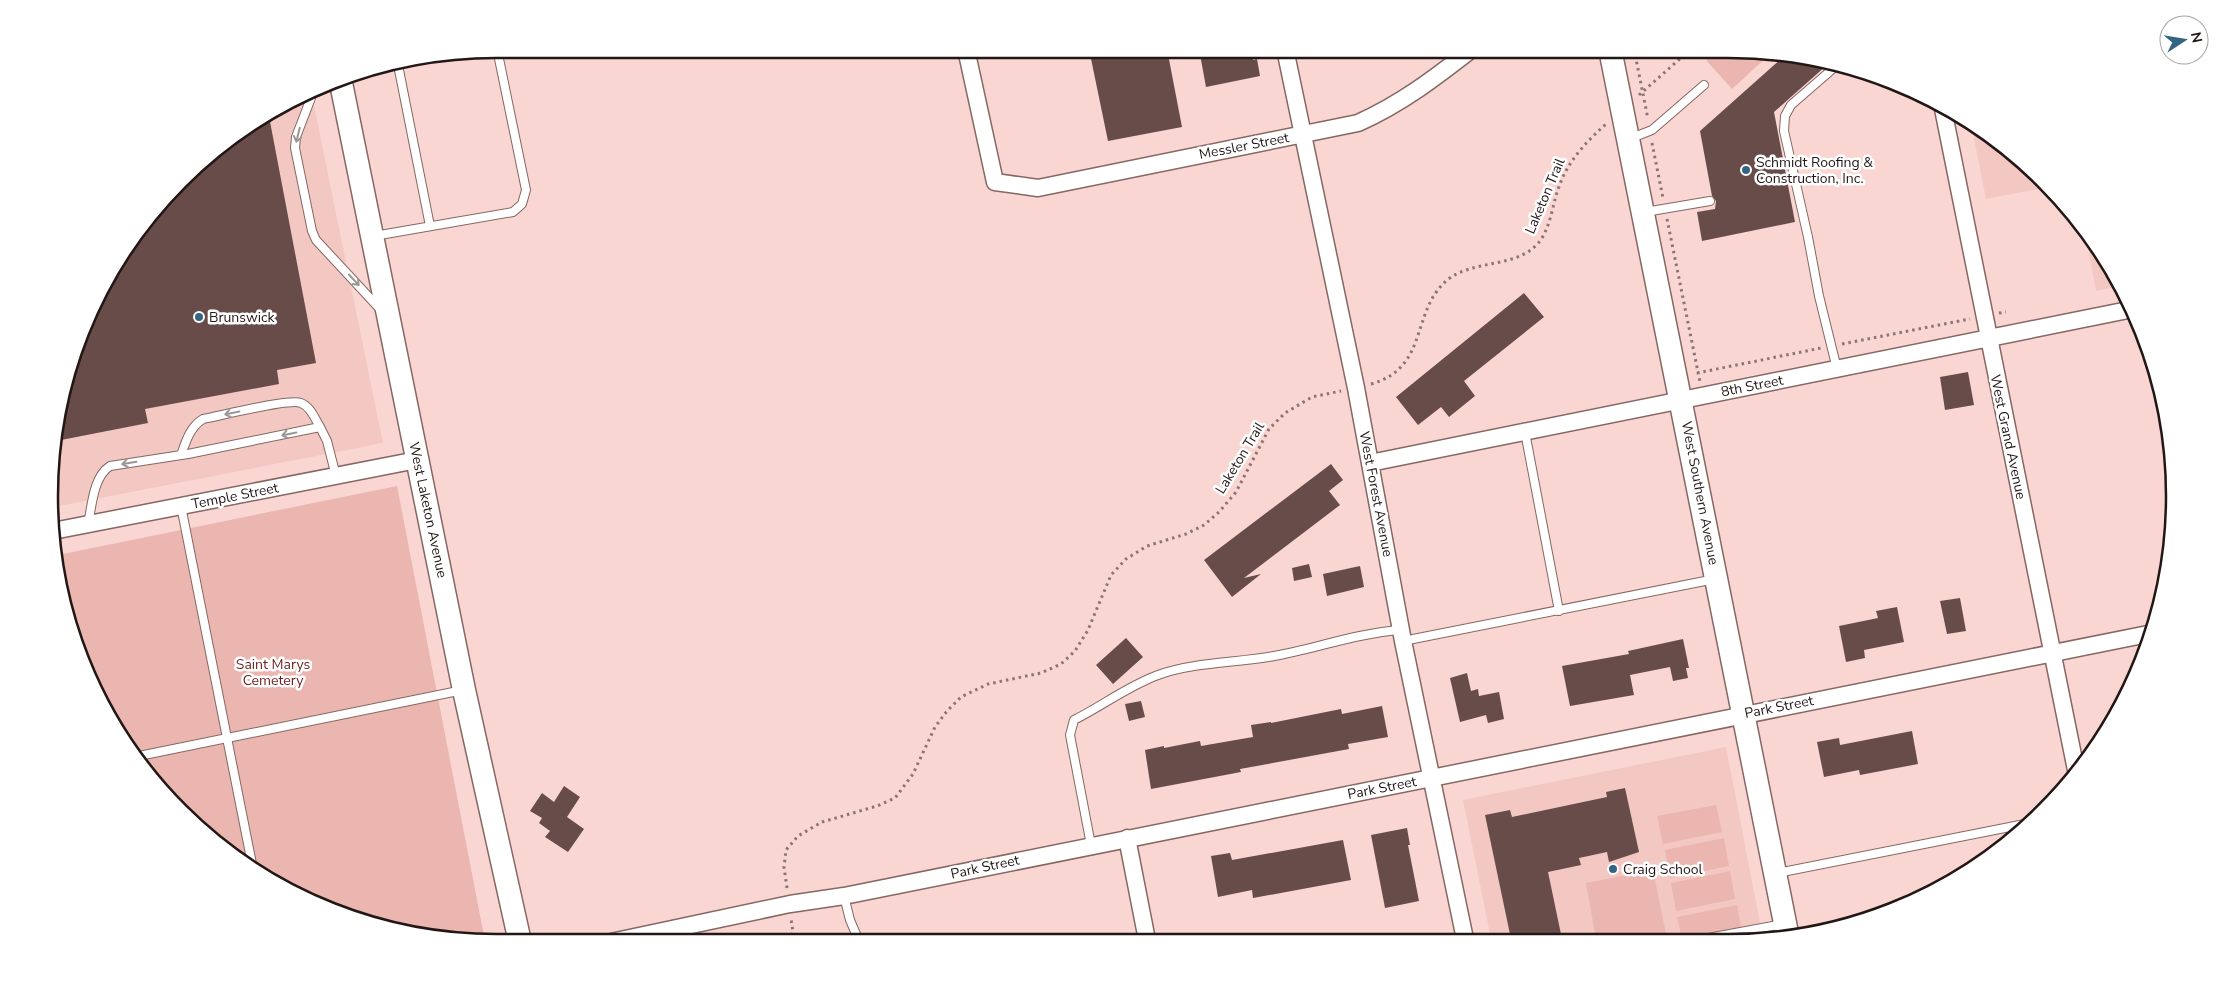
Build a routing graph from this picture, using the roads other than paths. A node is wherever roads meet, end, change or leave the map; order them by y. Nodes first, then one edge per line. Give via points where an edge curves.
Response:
1 (499, 58) edge
2 (968, 58) edge
3 (1287, 58) edge
4 (1460, 58) edge
5 (1612, 58) edge
6 (399, 68) edge
7 (1832, 70) edge
8 (1704, 85) dead end
9 (342, 86) edge
10 (311, 99) edge
11 (1944, 114) edge
12 (1302, 135) junction
13 (1628, 139) junction
14 (1710, 201) dead end
15 (1654, 210) junction
16 (430, 226) junction
17 (372, 236) junction
18 (2125, 311) edge
19 (389, 318) junction
20 (1989, 338) junction
21 (1837, 369) junction
22 (1692, 398) junction
23 (320, 427) junction
24 (1525, 432) junction
25 (182, 455) junction
26 (418, 460) junction
27 (1370, 463) junction
28 (336, 476) junction
29 (180, 506) junction
30 (88, 524) junction
31 (59, 530) edge
32 (1717, 579) junction
33 (1559, 611) junction
34 (1402, 635) junction
35 (2143, 635) edge
36 (2053, 653) junction
37 (464, 690) junction
38 (1744, 714) junction
39 (227, 740) junction
40 (143, 755) edge
41 (2075, 764) edge
42 (1431, 778) junction
43 (2016, 826) edge
44 (1127, 838) junction
45 (1091, 845) junction
46 (251, 859) edge
47 (1776, 873) junction
48 (844, 896) junction
49 (1787, 930) edge
50 (518, 934) edge
51 (649, 934) edge
52 (856, 934) edge
53 (1146, 934) edge
54 (1464, 934) edge

1 - 16 lane via 526,190 522,204 513,212
2 - 12 street, Messler Street via 995,182 1038,188
3 - 12 street, West Forest Avenue
4 - 12 street, Messler Street via 1383,112 1358,123
5 - 13 street, West Southern Avenue
6 - 16 lane
7 - 21 lane via 1791,105 1785,116 1784,131
8 - 13 lane via 1650,131
9 - 17 street, West Laketon Avenue
10 -> 19 lane via 295,148 312,231 316,240
11 - 20 street, West Grand Avenue
12 - 27 street, West Forest Avenue
13 - 15 street, West Southern Avenue
14 - 15 lane
15 - 22 street, West Southern Avenue
16 - 17 lane
17 - 19 street, West Laketon Avenue
18 - 20 street, 8th Street
19 - 26 street, West Laketon Avenue
20 - 21 street, 8th Street
20 - 36 street, West Grand Avenue
21 - 22 street, 8th Street
22 - 24 street, 8th Street
22 - 32 street, West Southern Avenue
23 -> 25 lane
23 -> 25 lane via 309,409 301,403 286,402 221,415 196,423
23 - 28 lane
24 - 27 street, 8th Street
24 - 33 lane
25 -> 30 lane via 110,466 97,484
26 - 28 street, Temple Street
26 - 37 street, West Laketon Avenue
27 - 34 street, West Forest Avenue
28 - 29 street, Temple Street
29 - 30 street, Temple Street
29 - 39 lane
30 - 31 street, Temple Street
32 - 33 lane
32 - 38 street, West Southern Avenue
33 - 34 lane
34 - 42 street, West Forest Avenue
34 - 45 lane via 1353,636 1274,656 1158,675 1074,720 1070,735
35 - 36 street, Park Street
36 - 38 street, Park Street
36 - 41 street, West Grand Avenue
37 - 39 lane
37 - 50 street, West Laketon Avenue
38 - 42 street, Park Street
38 - 47 street, West Southern Avenue
39 - 40 lane
39 - 46 lane
42 - 44 street, Park Street
42 - 54 street, West Forest Avenue
43 - 47 lane
44 - 45 street, Park Street
44 - 53 street
45 - 48 street, Park Street
47 - 49 street, West Southern Avenue
48 - 51 street, Park Street
48 - 52 lane

